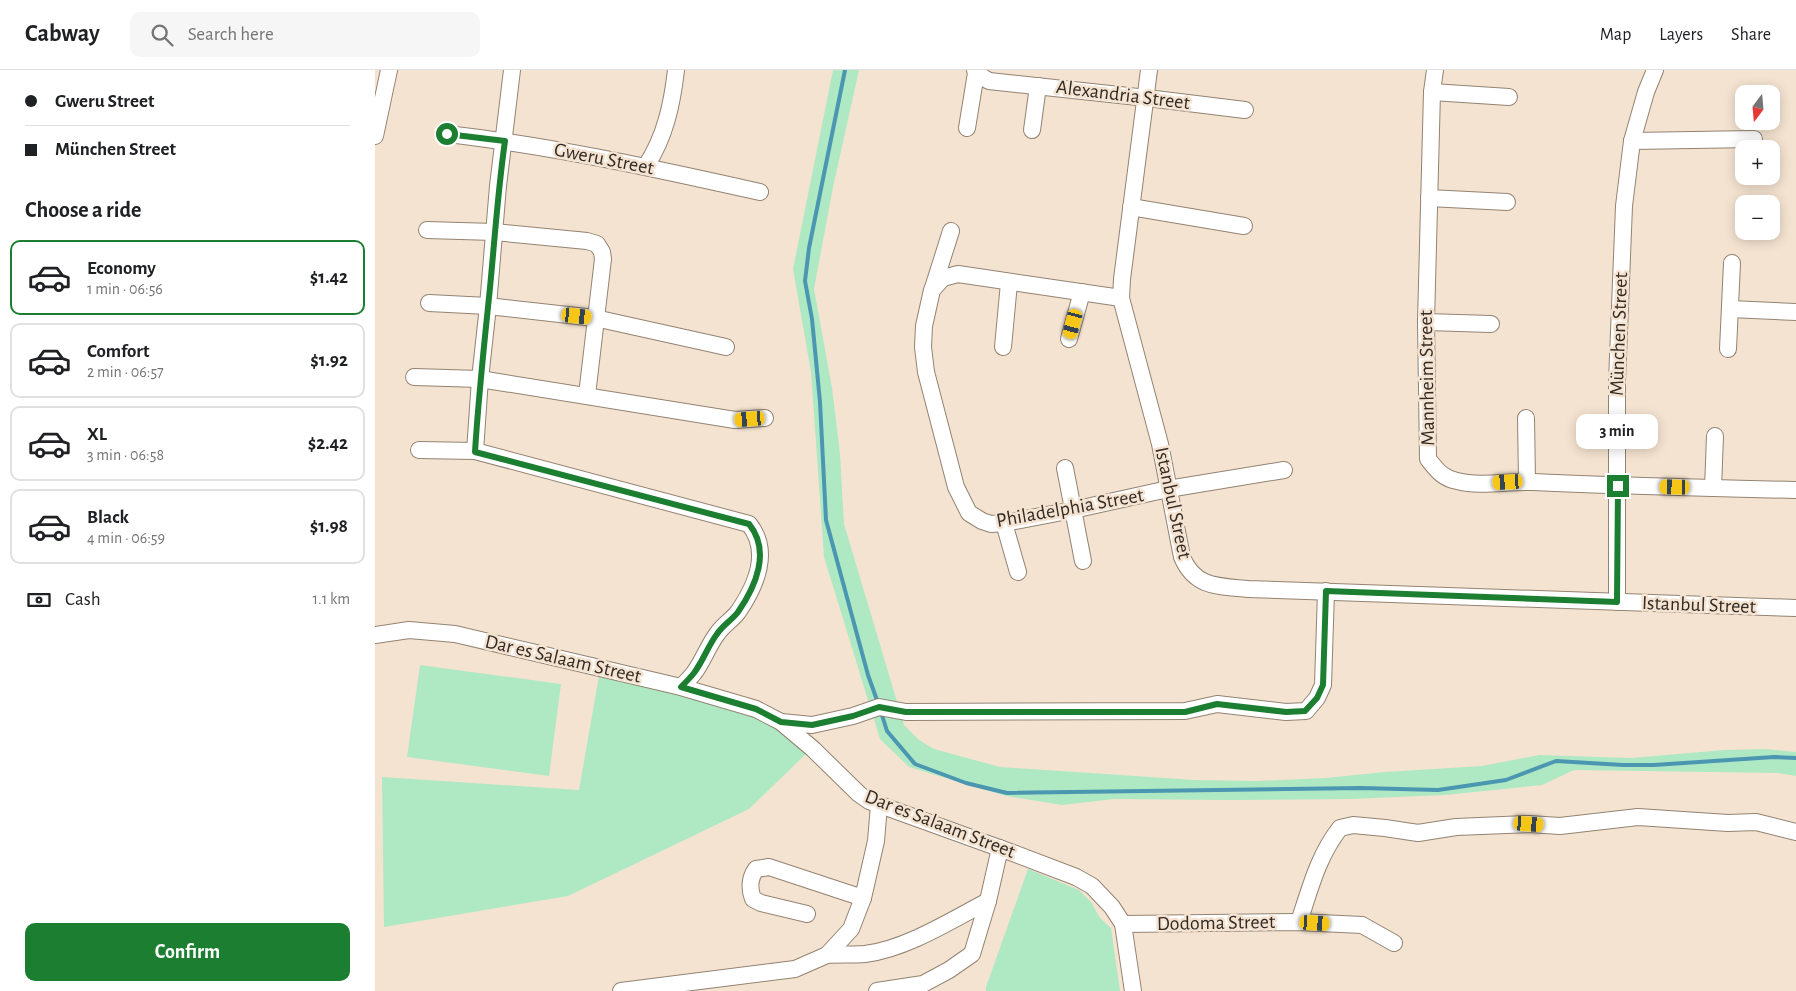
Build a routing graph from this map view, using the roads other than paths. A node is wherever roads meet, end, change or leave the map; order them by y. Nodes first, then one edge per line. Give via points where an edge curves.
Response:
1 (389, 70) edge
2 (513, 70) edge
3 (675, 70) edge
4 (1149, 70) edge
5 (1435, 70) edge
6 (1655, 70) edge
7 (976, 71) edge
8 (1038, 86) junction
9 (1432, 92) junction
10 (1509, 97) dead end
11 (1147, 98) junction
12 (1245, 110) dead end
13 (967, 128) dead end
14 (1031, 130) dead end
15 (447, 134) dead end
16 (375, 136) edge
17 (1754, 138) dead end
18 (505, 141) junction
19 (1632, 141) junction
20 (646, 166) junction
21 (760, 192) dead end
22 (1429, 198) junction
23 (1507, 202) dead end
24 (1131, 207) junction
25 (1244, 226) dead end
26 (427, 230) dead end
27 (951, 231) dead end
28 (494, 232) junction
29 (1732, 263) dead end
30 (1009, 283) junction
31 (932, 290) junction
32 (1082, 292) junction
33 (1121, 298) junction
34 (429, 303) dead end
35 (488, 306) junction
36 (1730, 309) junction
37 (1796, 312) edge
38 (595, 318) junction
39 (1426, 322) junction
40 (1491, 324) dead end
41 (1069, 339) dead end
42 (726, 347) dead end
43 (1003, 348) dead end
44 (1728, 349) dead end
45 (414, 377) dead end
46 (480, 378) junction
47 (587, 395) junction
48 (765, 418) dead end
49 (1526, 418) dead end
50 (1715, 436) dead end
51 (419, 450) dead end
52 (475, 452) junction
53 (1065, 468) dead end
54 (1284, 470) dead end
55 (1527, 481) junction
56 (1618, 486) junction
57 (1713, 488) junction
58 (1168, 489) junction
59 (1796, 490) edge
60 (1073, 510) junction
61 (1004, 523) junction
62 (1083, 560) dead end
63 (1018, 572) dead end
64 (1326, 591) junction
65 (1617, 602) junction
66 (1796, 608) edge
67 (375, 635) edge
68 (681, 687) junction
69 (781, 722) junction
70 (879, 804) junction
71 (1796, 832) edge
72 (1000, 848) junction
73 (863, 898) junction
74 (988, 901) junction
75 (807, 914) dead end
76 (1299, 922) junction
77 (1123, 924) junction
78 (1394, 943) dead end
79 (827, 955) junction
80 (621, 991) edge
81 (877, 991) edge
82 (1133, 991) edge

1 - 16 street
2 - 18 street
3 - 20 street via 668,117 657,149
4 - 11 street, Istanbul Street
5 - 9 street, Mannheim Street
6 - 19 street, München Street
7 - 8 street, Alexandria Street via 989,81
7 - 13 street
8 - 11 street, Alexandria Street
8 - 14 street
9 - 10 street
9 - 22 street, Mannheim Street
11 - 12 street, Alexandria Street
11 - 24 street, Istanbul Street
15 - 18 street, Gweru Street
17 - 19 street
18 - 20 street, Gweru Street
18 - 28 street
19 - 56 street, München Street via 1624,206 1617,382
20 - 21 street, Gweru Street
22 - 23 street
22 - 39 street, Mannheim Street
24 - 25 street
24 - 33 street, Istanbul Street
26 - 28 street
27 - 31 street, Philadelphia Street
28 - 35 street
28 - 38 street via 597,244 603,259
29 - 36 street
30 - 31 street via 958,274 943,278
30 - 32 street
30 - 43 street
31 - 61 street, Philadelphia Street via 924,326 926,372 956,488 969,513 982,522
32 - 33 street
32 - 41 street
33 - 58 street, Istanbul Street via 1160,444
34 - 35 street
35 - 38 street
35 - 46 street
36 - 37 street
36 - 44 street
38 - 42 street
38 - 47 street
39 - 40 street
39 - 55 street, Mannheim Street via 1428,459 1440,474 1458,481
45 - 46 street
46 - 47 street
46 - 52 street
47 - 48 street via 735,420
49 - 55 street
50 - 57 street
51 - 52 street
52 - 68 street via 749,524 757,533 761,557 753,585 738,612 719,631 693,674
53 - 60 street
54 - 58 street, Philadelphia Street
55 - 56 street, Mannheim Street
56 - 57 street, Mannheim Street
56 - 65 street, München Street
57 - 59 street, Mannheim Street
58 - 60 street, Philadelphia Street
58 - 64 street, Istanbul Street via 1183,557 1188,570 1197,579 1240,588
60 - 61 street, Philadelphia Street
60 - 62 street
61 - 63 street
64 - 65 street, Istanbul Street
64 - 69 street via 1323,685 1305,711 1286,712 1217,704 1185,712 906,712 879,707 812,725
65 - 66 street, Istanbul Street
67 - 68 street, Dar es Salaam Street via 409,630 455,634
68 - 69 street, Dar es Salaam Street via 756,709
69 - 70 street, Dar es Salaam Street via 859,794
70 - 72 street, Dar es Salaam Street
70 - 73 street via 876,841
71 - 76 street via 1757,822 1639,817 1560,826 1456,827 1418,833 1353,825 1340,828 1330,841 1317,867
72 - 74 street
72 - 77 street, Dar es Salaam Street via 1092,886
73 - 75 street via 769,867 756,869 750,881 753,899
73 - 79 street via 851,929
74 - 79 street via 900,944 866,954
74 - 81 street via 971,954 923,984
76 - 77 street, Dodoma Street
76 - 78 street, Dodoma Street via 1362,925
77 - 82 street, Dar es Salaam Street
79 - 80 street via 795,969

